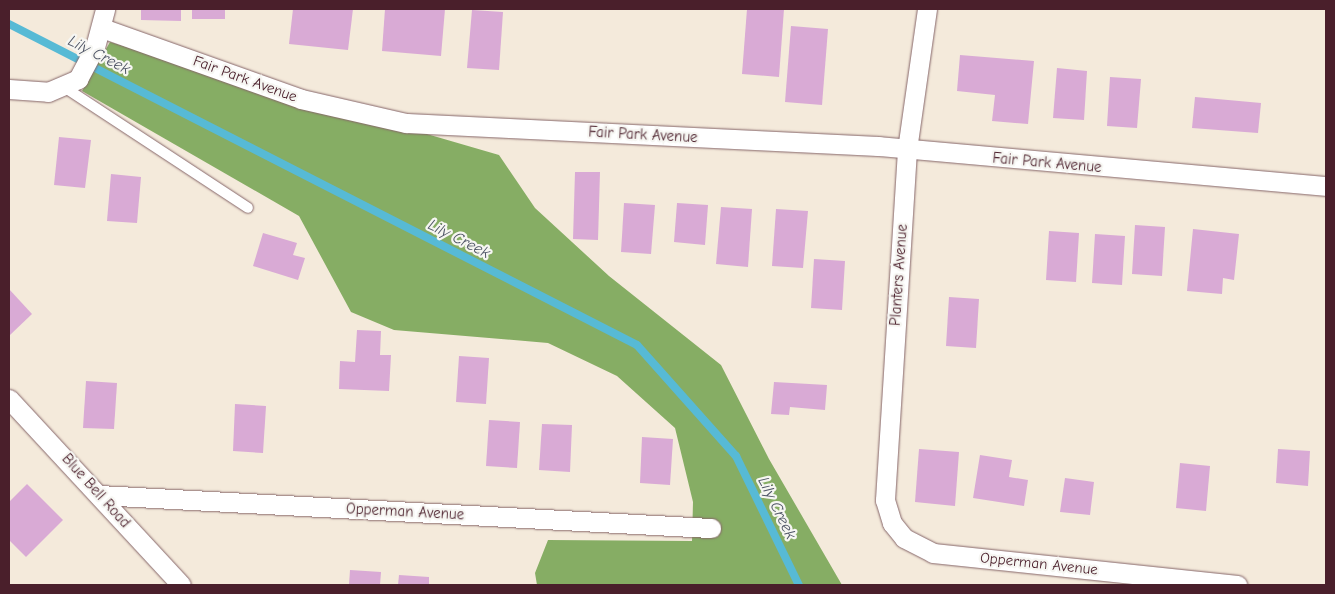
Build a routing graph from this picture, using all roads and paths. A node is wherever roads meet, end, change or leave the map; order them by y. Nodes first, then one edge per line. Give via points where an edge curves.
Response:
1 (105, 9) edge
2 (927, 9) edge
3 (102, 28) junction
4 (71, 83) junction
5 (9, 89) edge
6 (907, 150) junction
7 (1326, 186) edge
8 (248, 208) dead end
9 (9, 399) edge
10 (99, 495) junction
11 (711, 528) dead end
12 (904, 538) joint
13 (181, 585) edge
14 (1237, 585) edge

1 - 3 street
2 - 6 street, Planters Avenue
3 - 4 street via 95,47
3 - 6 street, Fair Park Avenue via 301,99 406,123
4 - 5 street via 35,93
4 - 8 lane
6 - 7 street, Fair Park Avenue
6 - 12 street, Planters Avenue via 885,500 892,523
9 - 10 street, Blue Bell Road
10 - 11 street, Opperman Avenue
10 - 13 street, Blue Bell Road
12 - 14 street, Opperman Avenue via 933,552

